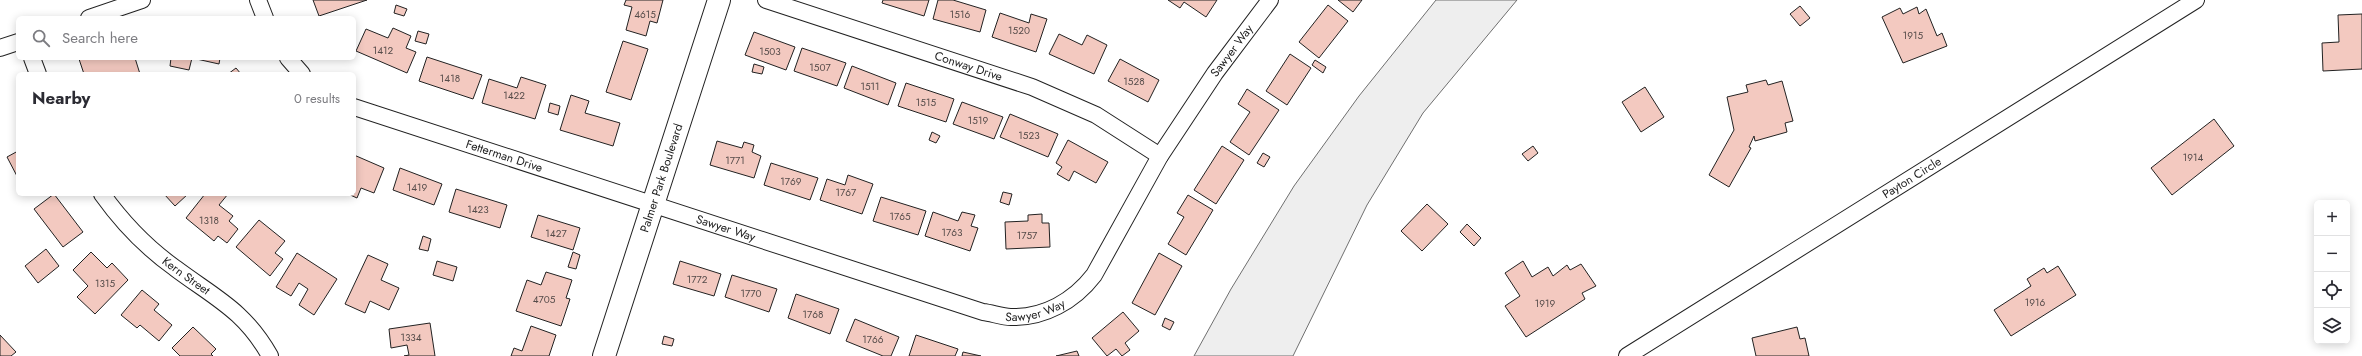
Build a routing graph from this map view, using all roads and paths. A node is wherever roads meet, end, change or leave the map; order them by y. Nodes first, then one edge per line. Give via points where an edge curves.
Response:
1 (142, 0) edge
2 (258, 0) edge
3 (719, 0) edge
4 (766, 0) edge
5 (1270, 0) edge
6 (2196, 0) edge
7 (95, 16) edge
8 (264, 16) edge
9 (16, 43) edge
10 (0, 48) edge
11 (33, 60) edge
12 (290, 60) edge
13 (37, 72) edge
14 (300, 72) edge
15 (356, 108) edge
16 (1160, 156) junction
17 (104, 196) edge
18 (654, 205) junction
19 (270, 356) edge
20 (604, 356) edge
21 (1627, 356) edge

1 - 7 street
2 - 8 street
3 - 18 main road, Palmer Park Boulevard
4 - 16 street, Conway Drive via 1032,87 1096,115
5 - 16 street, Sawyer Way via 1215,73
6 - 21 street, Payton Circle
9 - 10 street
11 - 13 street
12 - 14 street
15 - 18 street, Fetterman Drive
16 - 18 street, Sawyer Way via 1094,275 1082,290 1064,303 1030,315 1010,317 983,312
17 - 19 street, Kern Street via 158,254 223,300 241,316
18 - 20 main road, Palmer Park Boulevard

